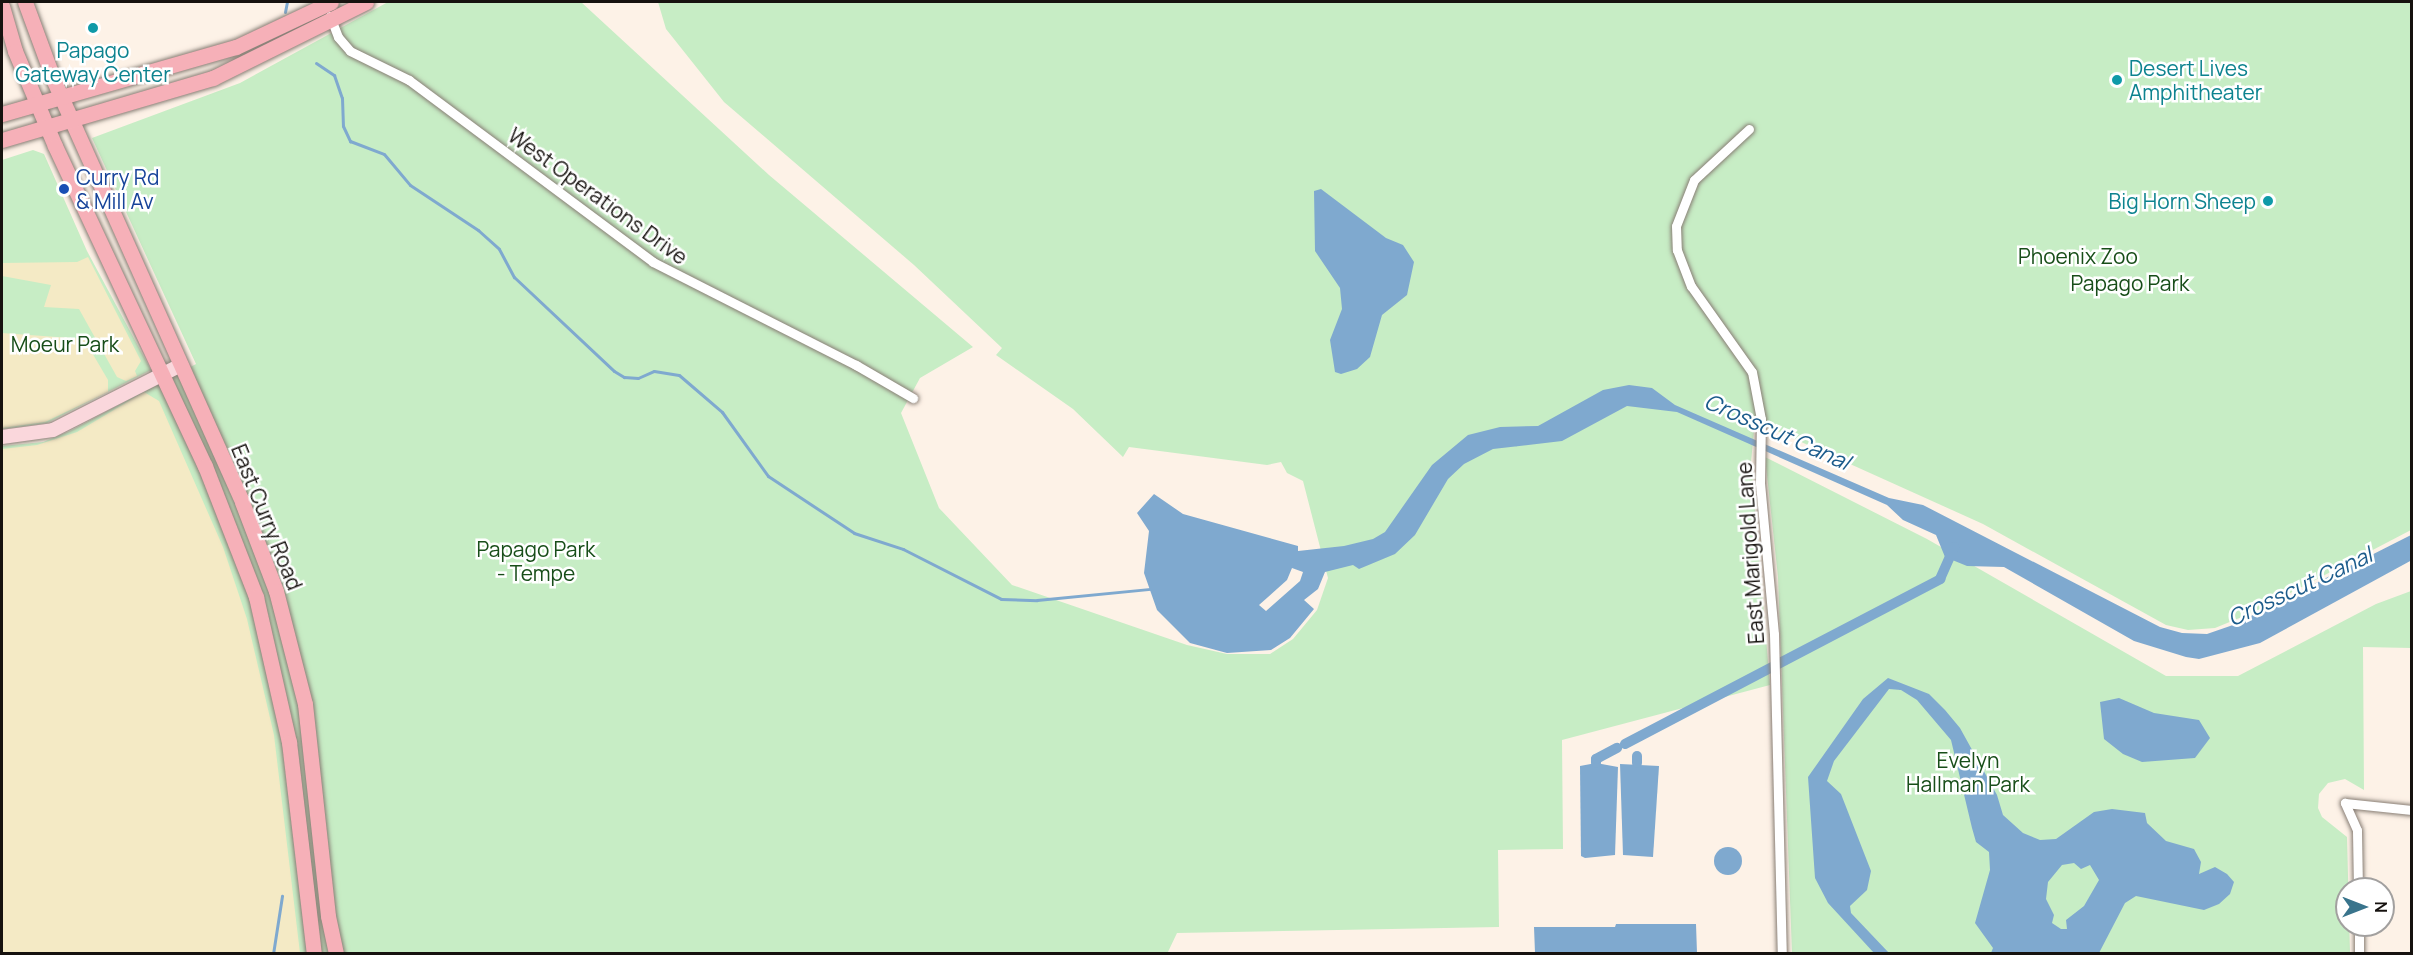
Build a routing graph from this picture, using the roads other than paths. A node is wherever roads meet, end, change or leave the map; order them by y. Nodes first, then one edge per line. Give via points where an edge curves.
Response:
1 (25, 2) edge
2 (366, 2) edge
3 (328, 4) edge
4 (2, 6) edge
5 (332, 20) junction
6 (62, 99) junction
7 (37, 105) junction
8 (2, 114) edge
9 (72, 121) junction
10 (47, 127) junction
11 (1749, 129) dead end
12 (2, 140) edge
13 (181, 365) junction
14 (162, 374) junction
15 (913, 399) dead end
16 (2, 437) edge
17 (2412, 810) edge
18 (2358, 877) edge
19 (2359, 937) edge
20 (314, 954) edge
21 (336, 954) edge
22 (1782, 954) edge
23 (2359, 954) edge

1 - 6 main road, East Curry Road
2 - 5 main road
3 - 5 street, West Operations Drive
3 - 6 main road via 236,47
4 - 7 main road, East Curry Road
5 - 9 main road via 213,78
5 - 15 street, West Operations Drive via 338,37 350,51 409,80 653,262 856,365
6 - 7 main road
6 - 9 main road, East Curry Road
7 - 8 main road
7 - 10 main road, East Curry Road
9 - 10 main road
9 - 13 main road, East Curry Road
10 - 12 main road
10 - 14 main road, East Curry Road
11 - 22 street, East Marigold Lane via 1694,180 1682,202 1676,238 1691,286 1752,372 1761,419 1760,483 1774,634
13 - 14 street
13 - 21 main road, East Curry Road via 261,547 298,666
14 - 16 street via 53,430
14 - 20 main road, East Curry Road via 241,553 268,639 290,742
17 - 18 street via 2345,803 2356,830
19 - 23 street

